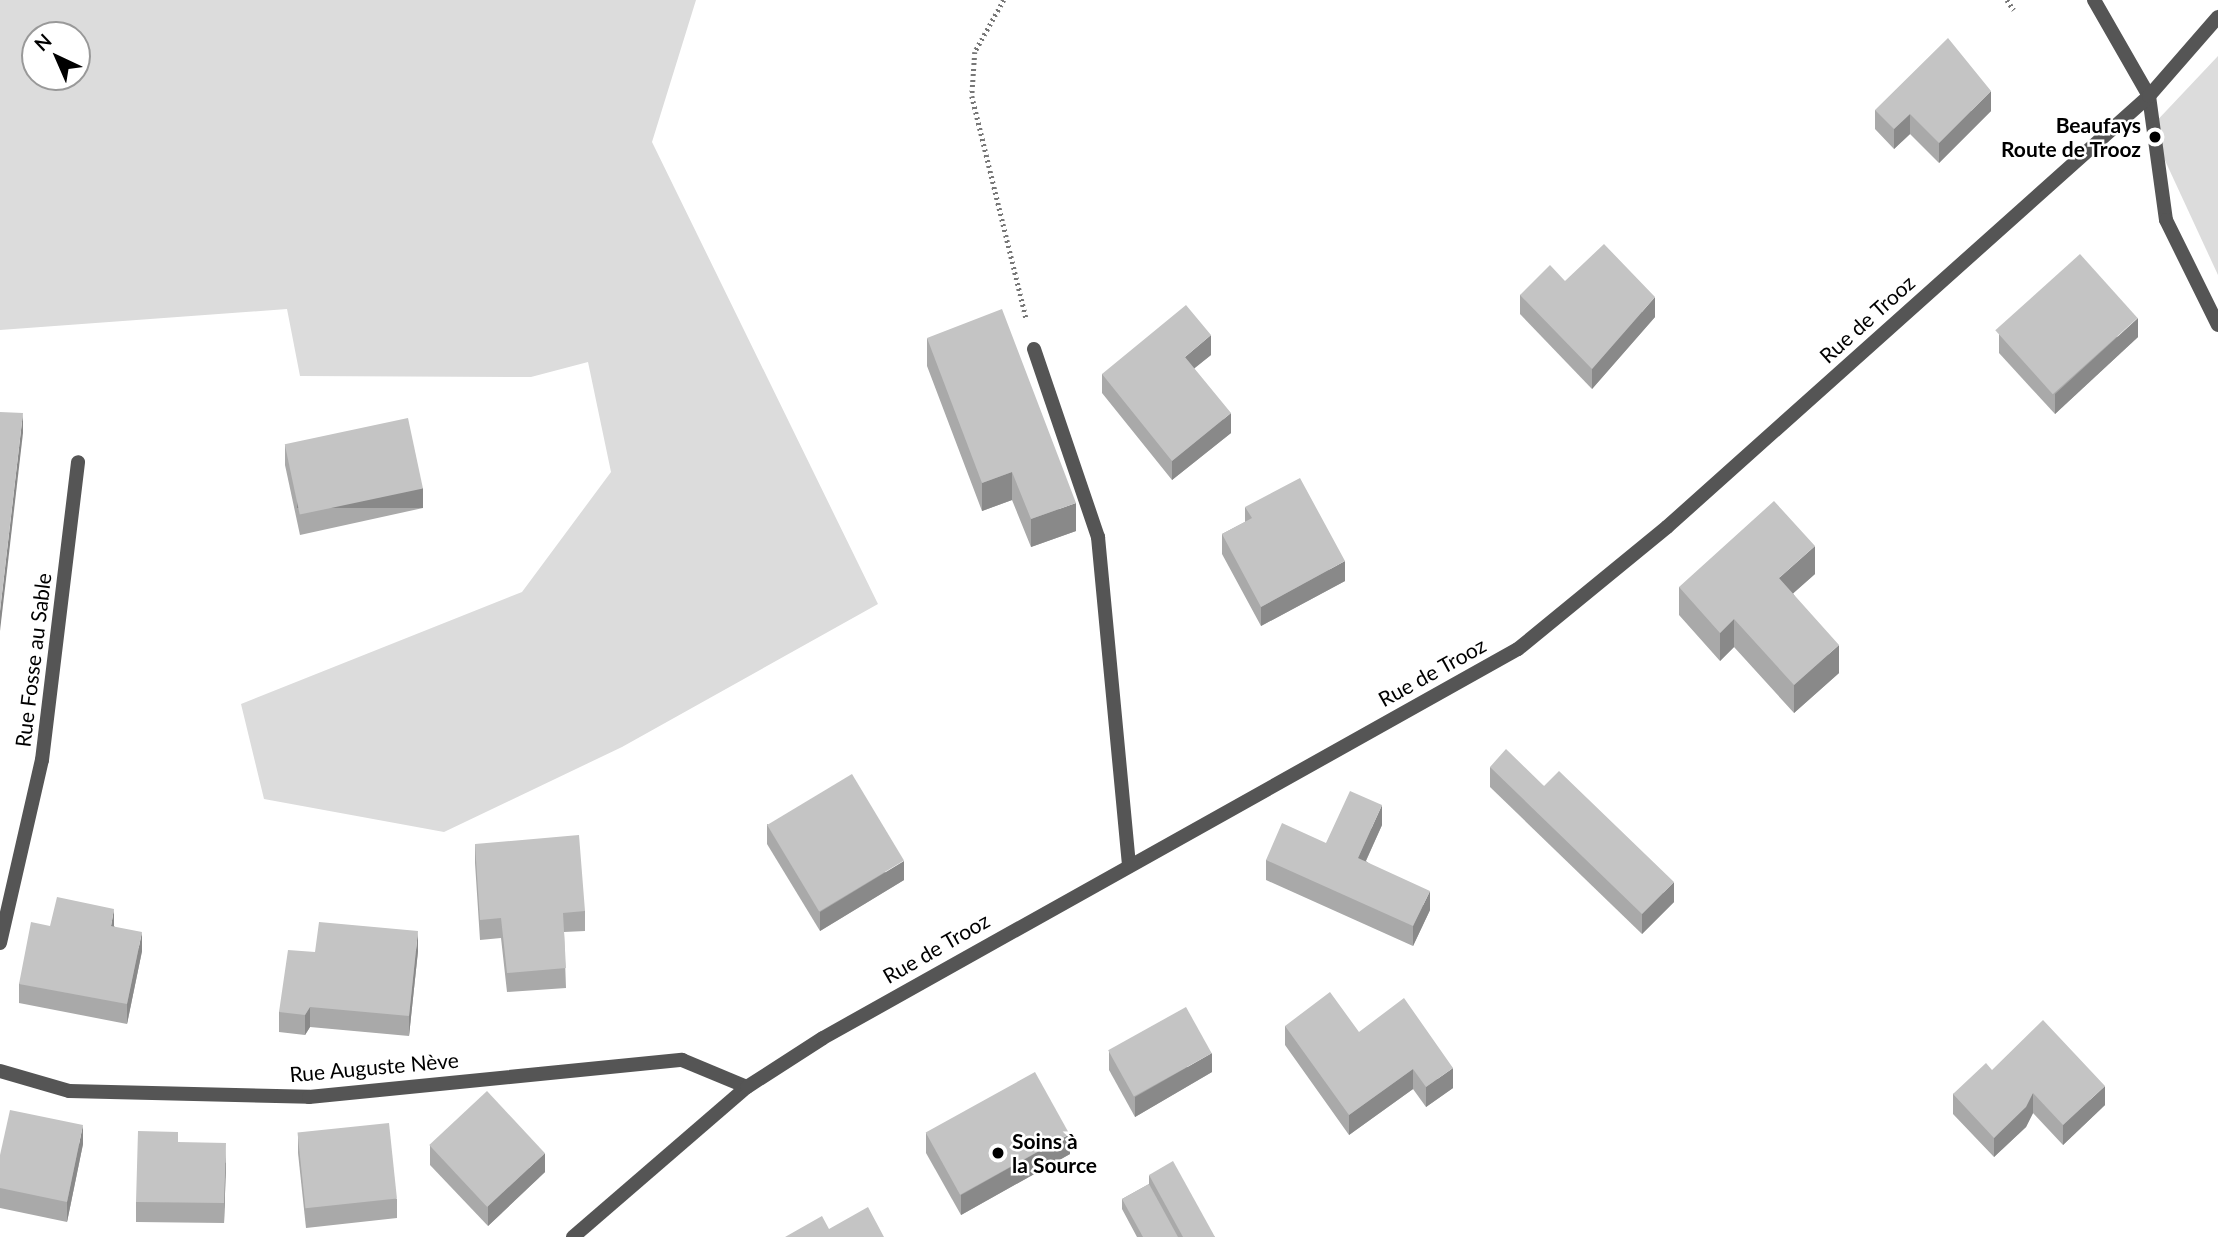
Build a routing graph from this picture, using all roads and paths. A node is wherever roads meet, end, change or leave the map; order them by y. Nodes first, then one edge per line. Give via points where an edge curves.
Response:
1 (1004, 0) edge
2 (2007, 0) edge
3 (2094, 0) edge
4 (2014, 10) dead end
5 (2218, 17) edge
6 (2149, 96) junction
7 (2218, 325) edge
8 (1034, 349) joint
9 (78, 462) dead end
10 (1129, 863) junction
11 (0, 943) edge
12 (0, 1071) edge
13 (747, 1087) junction
14 (573, 1237) edge

1 - 8 path via 975,52 972,96
2 - 4 path
3 - 6 street
5 - 6 street, Rue de Trooz
6 - 7 street via 2166,220
6 - 10 street, Rue de Trooz via 1667,527 1518,649
8 - 10 street via 1098,537
9 - 11 street, Rue Fosse au Sable via 42,760
10 - 13 street, Rue de Trooz
12 - 13 street, Rue Auguste Nève via 69,1091 309,1097 682,1060
13 - 14 street, Rue de Trooz

